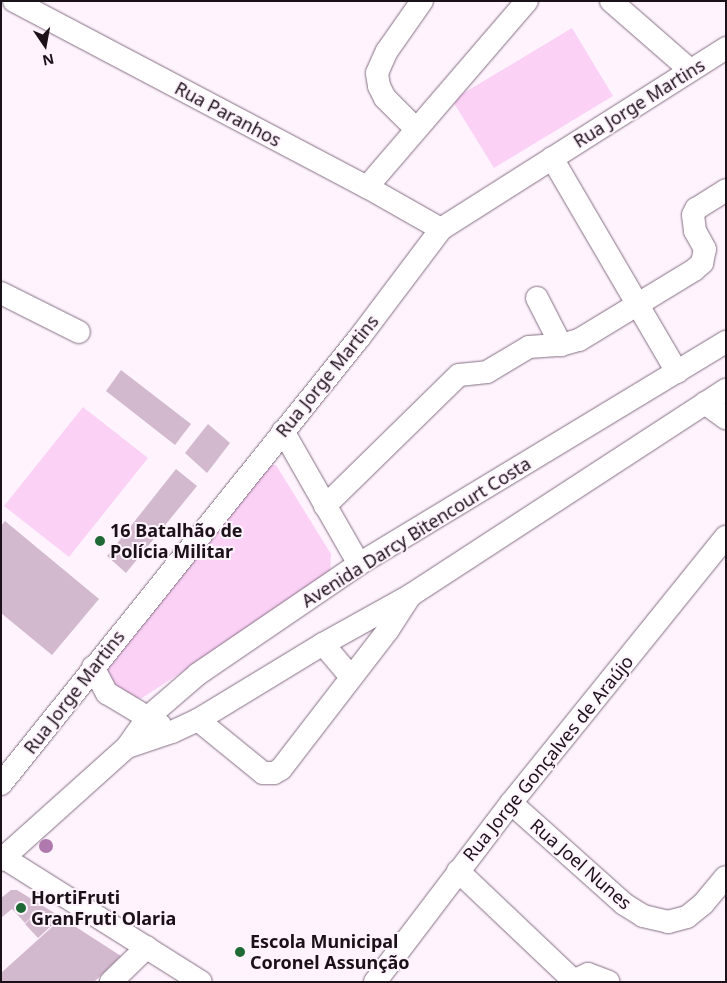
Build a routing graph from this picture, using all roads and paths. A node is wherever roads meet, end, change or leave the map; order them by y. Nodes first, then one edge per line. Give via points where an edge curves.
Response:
1 (13, 1) edge
2 (422, 1) edge
3 (527, 1) edge
4 (611, 1) edge
5 (1, 14) edge
6 (726, 48) edge
7 (690, 70) junction
8 (416, 129) junction
9 (552, 158) junction
10 (367, 187) junction
11 (726, 190) edge
12 (441, 229) junction
13 (3, 297) edge
14 (537, 298) dead end
15 (638, 304) junction
16 (79, 332) dead end
17 (726, 342) edge
18 (561, 345) junction
19 (678, 372) junction
20 (726, 390) edge
21 (705, 402) junction
22 (726, 418) edge
23 (283, 431) junction
24 (325, 506) junction
25 (726, 537) edge
26 (359, 564) junction
27 (411, 595) junction
28 (323, 644) junction
29 (93, 667) junction
30 (351, 677) junction
31 (147, 718) junction
32 (198, 720) junction
33 (172, 732) junction
34 (127, 747) junction
35 (1, 784) edge
36 (511, 803) junction
37 (2, 858) edge
38 (458, 871) junction
39 (726, 877) edge
40 (147, 947) junction
41 (572, 981) edge
42 (111, 982) edge
43 (201, 982) edge
44 (375, 982) edge
45 (609, 982) edge

1 - 5 street
1 - 10 street, Rua Paranhos
2 - 8 street via 387,51 377,73 385,98
3 - 8 street
4 - 7 street
6 - 7 street, Rua Jorge Martins
7 - 9 street, Rua Jorge Martins
8 - 10 street
9 - 12 street, Rua Jorge Martins
9 - 15 street
10 - 12 street, Rua Paranhos
11 - 15 street via 696,209 693,215 695,231 705,248 702,262
12 - 23 street, Rua Jorge Martins via 359,338
13 - 16 street
14 - 18 street
15 - 18 street via 592,334
15 - 19 street
17 - 19 street, Avenida Darcy Bitencourt Costa
18 - 24 street via 529,347 487,372 459,375
19 - 26 street, Avenida Darcy Bitencourt Costa
20 - 21 street, Avenida Darcy Bitencourt Costa
21 - 22 street
21 - 27 street, Avenida Darcy Bitencourt Costa
23 - 24 street
23 - 29 street, Rua Jorge Martins
24 - 26 street
25 - 36 street, Rua Jorge Gonçalves de Araújo
26 - 31 street, Avenida Darcy Bitencourt Costa via 198,674
27 - 28 street, Avenida Darcy Bitencourt Costa
27 - 30 street
28 - 30 street
28 - 32 street, Avenida Darcy Bitencourt Costa
29 - 31 street via 108,693
29 - 35 street, Rua Jorge Martins
30 - 32 street via 281,769 274,773 263,774
31 - 33 street
31 - 34 street, Avenida Darcy Bitencourt Costa
32 - 33 street, Avenida Darcy Bitencourt Costa
33 - 34 street, Avenida Darcy Bitencourt Costa
34 - 37 street, Avenida Darcy Bitencourt Costa
36 - 38 street, Rua Jorge Gonçalves de Araújo
36 - 39 street, Rua Joel Nunes via 624,904 643,916 668,922 687,917
37 - 40 street
38 - 41 street
38 - 44 street, Rua Jorge Gonçalves de Araújo
40 - 42 street
40 - 43 street
41 - 45 street via 588,974

